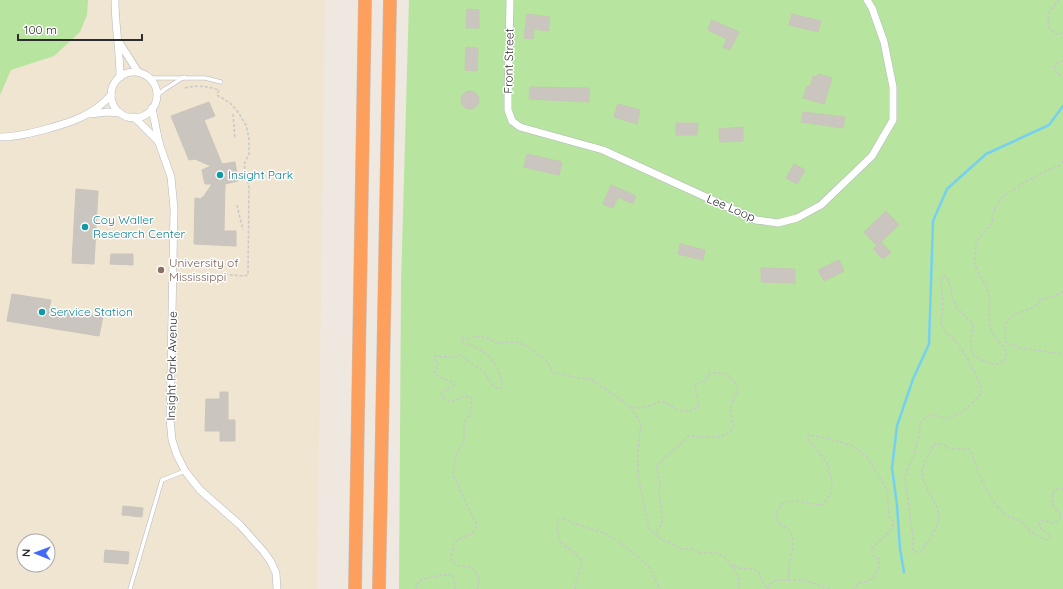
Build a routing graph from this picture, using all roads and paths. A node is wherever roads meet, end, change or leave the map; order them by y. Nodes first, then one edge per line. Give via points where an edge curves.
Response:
1 (115, 0) edge
2 (366, 0) edge
3 (390, 0) edge
4 (510, 0) edge
5 (867, 0) edge
6 (1059, 0) edge
7 (1063, 32) edge
8 (118, 40) junction
9 (1063, 61) edge
10 (138, 72) junction
11 (1063, 76) edge
12 (120, 77) junction
13 (185, 77) junction
14 (149, 78) junction
15 (221, 82) dead end
16 (185, 88) dead end
17 (111, 95) junction
18 (156, 96) junction
19 (152, 108) junction
20 (120, 113) junction
21 (234, 114) dead end
22 (88, 115) junction
23 (134, 117) junction
24 (512, 121) joint
25 (0, 137) edge
26 (235, 139) dead end
27 (159, 143) junction
28 (1063, 161) edge
29 (237, 205) dead end
30 (243, 230) dead end
31 (221, 274) dead end
32 (1063, 291) edge
33 (1063, 354) edge
34 (631, 408) junction
35 (185, 471) junction
36 (1063, 489) edge
37 (656, 535) junction
38 (731, 564) junction
39 (788, 580) junction
40 (130, 589) edge
41 (277, 589) edge
42 (355, 589) edge
43 (380, 589) edge
44 (416, 589) edge
45 (455, 589) edge
46 (477, 589) edge
47 (575, 589) edge
48 (660, 589) edge
49 (739, 589) edge
50 (831, 589) edge
51 (854, 589) edge

1 - 8 street
2 - 42 highway
3 - 43 highway
4 - 24 street, Front Street via 508,110
5 - 24 street, Lee Loop via 884,42 893,87 893,120 872,156 821,205 797,218 778,223 756,220 602,150 520,128
6 - 7 path via 1049,12 1048,26 1055,34
8 - 10 street
8 - 12 street
9 - 11 path via 1054,67 1055,71
10 - 12 street
10 - 14 street
12 - 17 street via 115,82
13 - 14 lane
13 - 15 lane
13 - 18 lane
14 - 18 street via 156,89
16 - 31 path via 194,85 219,90 217,95 230,103 243,118 249,138 249,154 244,164 249,188 248,275
17 - 20 street via 112,102
17 - 22 street
18 - 19 street
19 - 23 street via 141,116
19 - 27 street, Insight Park Avenue
20 - 22 street
20 - 23 street
21 - 26 path
22 - 25 street via 22,136
23 - 27 street
27 - 35 street, Insight Park Avenue via 171,177 174,208 170,419 172,440
28 - 36 path via 1058,167 1027,181 1003,196 994,210 992,224 976,242 975,265 990,298 989,322 993,335 1007,352 1005,360 997,364 990,363 972,354 973,324 957,308 947,277 941,279 941,323 945,332 955,340 966,356 982,392 962,412 948,418 931,414 921,422 913,459 908,466 905,480 913,550 918,553 926,546 935,530 939,515 922,475 922,468 934,444 970,449 987,492 1002,512 1020,520 1031,532 1048,540 1051,535 1039,525 1042,520 1054,523 1060,519 1060,513 1052,506 1052,494 1057,488
29 - 30 path
32 - 33 path via 1041,299 1030,309 1018,312 1007,321 1004,330 1006,342 1020,348
34 - 37 path via 641,424 638,475 649,529
34 - 37 path via 652,405 660,401 681,412 699,407 695,385 705,381 709,374 713,373 730,376 738,389 731,405 730,414 734,427 731,432 711,438 689,436 656,467 660,482 658,495 662,524
34 - 46 path via 591,378 553,372 546,360 516,342 497,343 480,336 462,339 463,343 474,345 488,354 501,376 502,386 498,389 484,372 461,355 435,356 434,360 438,365 434,373 450,380 454,385 442,393 443,398 451,402 467,395 472,398 470,415 464,422 464,441 455,457 453,475 477,525 473,533 454,544 452,559 456,565 471,568 477,574
35 - 40 lane via 162,480
35 - 41 street, Insight Park Avenue via 200,490 264,552 276,573
37 - 38 path via 680,550 716,553
38 - 39 path via 759,572 767,589 772,581
38 - 49 path via 738,575
39 - 50 path via 803,580
39 - 51 path via 793,538 791,531 779,524 776,514 784,503 806,502 822,505 831,494 829,470 825,460 807,438 809,435 853,446 867,457 887,490 892,529 872,548 872,555 879,559 874,577 858,583
44 - 45 path via 419,580 453,575
47 - 48 path via 582,560 560,542 558,520 564,519 605,533 622,544 648,565

